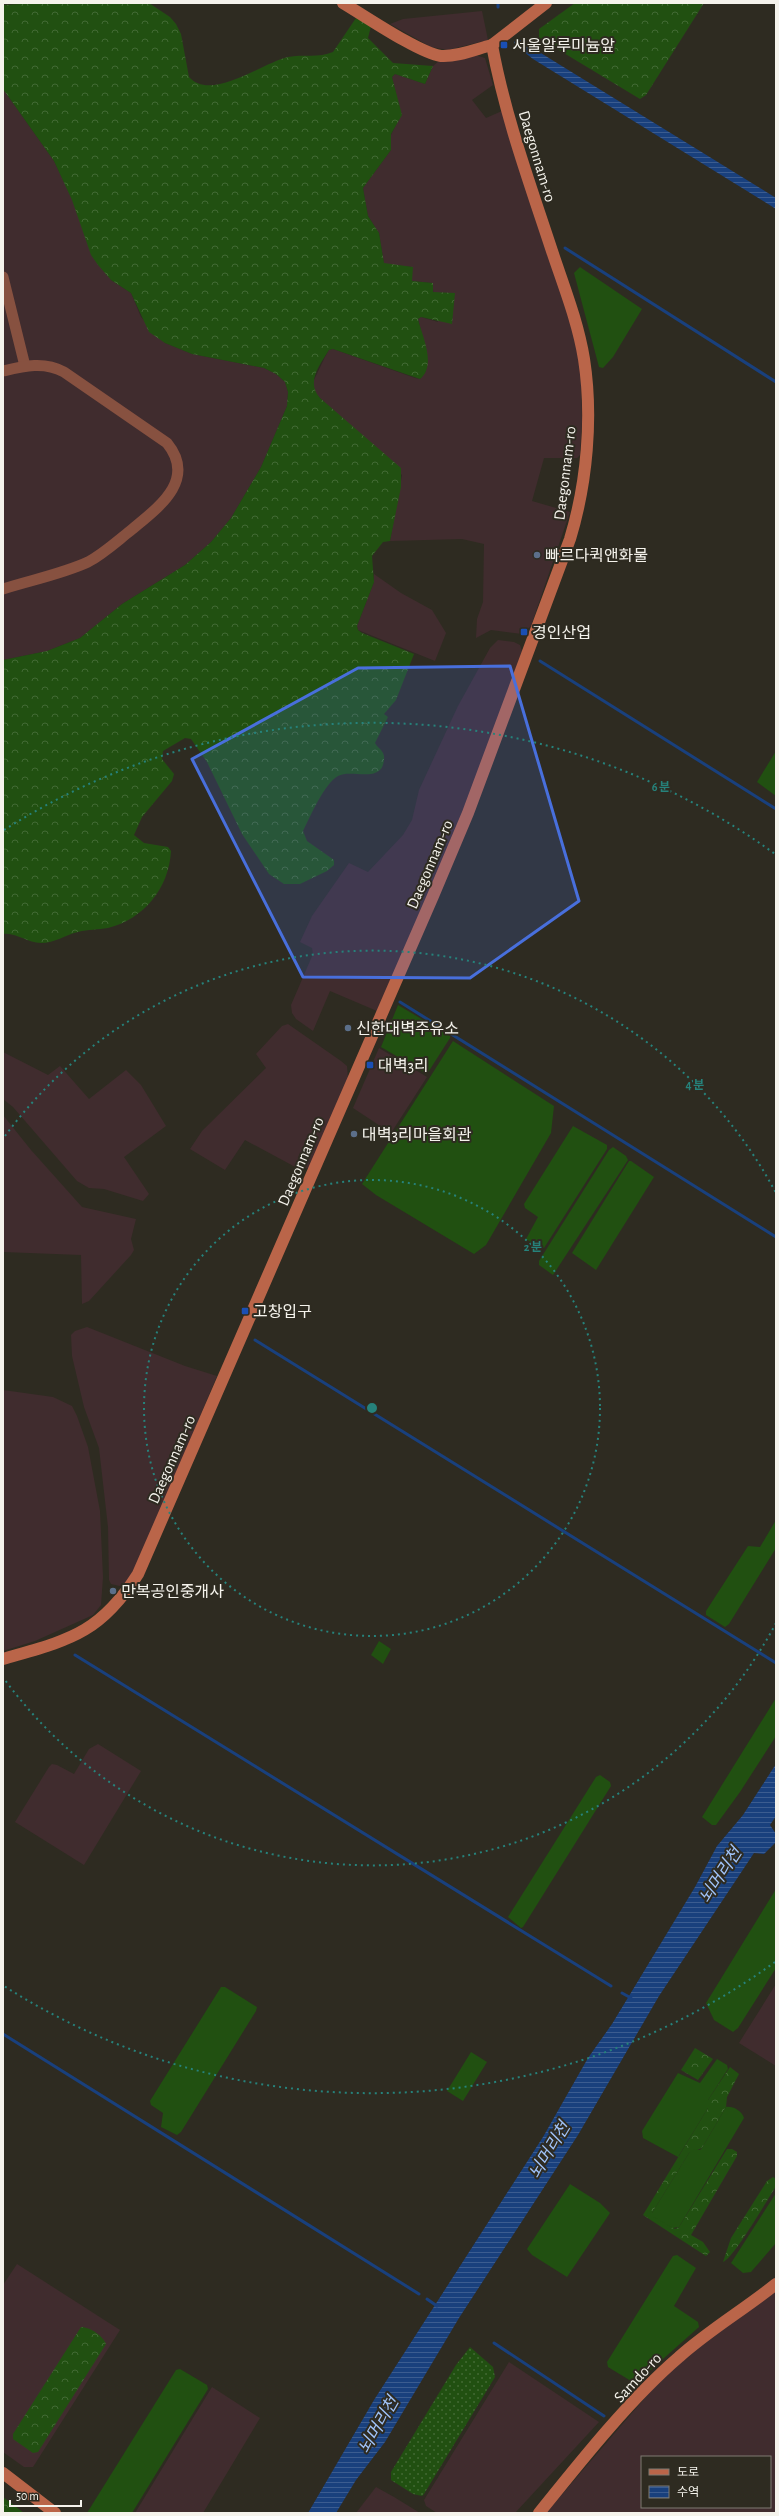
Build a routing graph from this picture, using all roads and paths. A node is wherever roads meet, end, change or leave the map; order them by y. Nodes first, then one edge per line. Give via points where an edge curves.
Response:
1 (343, 3) edge
2 (546, 3) edge
3 (492, 45) junction
4 (3, 277) edge
5 (25, 366) junction
6 (3, 371) edge
7 (3, 589) edge
8 (3, 1659) edge
9 (776, 2284) edge
10 (3, 2473) edge
11 (55, 2513) edge
12 (539, 2513) edge

1 - 3 street via 422,49 440,56
2 - 3 street
3 - 8 street, Daegonnam-ro via 510,121 566,291 584,359 587,398 583,477 570,539 468,813 138,1574 118,1603 94,1625 70,1638
4 - 5 street
5 - 6 street
5 - 7 street via 48,365 57,369 156,434 172,449 178,464 178,473 173,490 161,505 96,557 80,565
9 - 12 street, Samdo-ro via 668,2366
10 - 11 street

